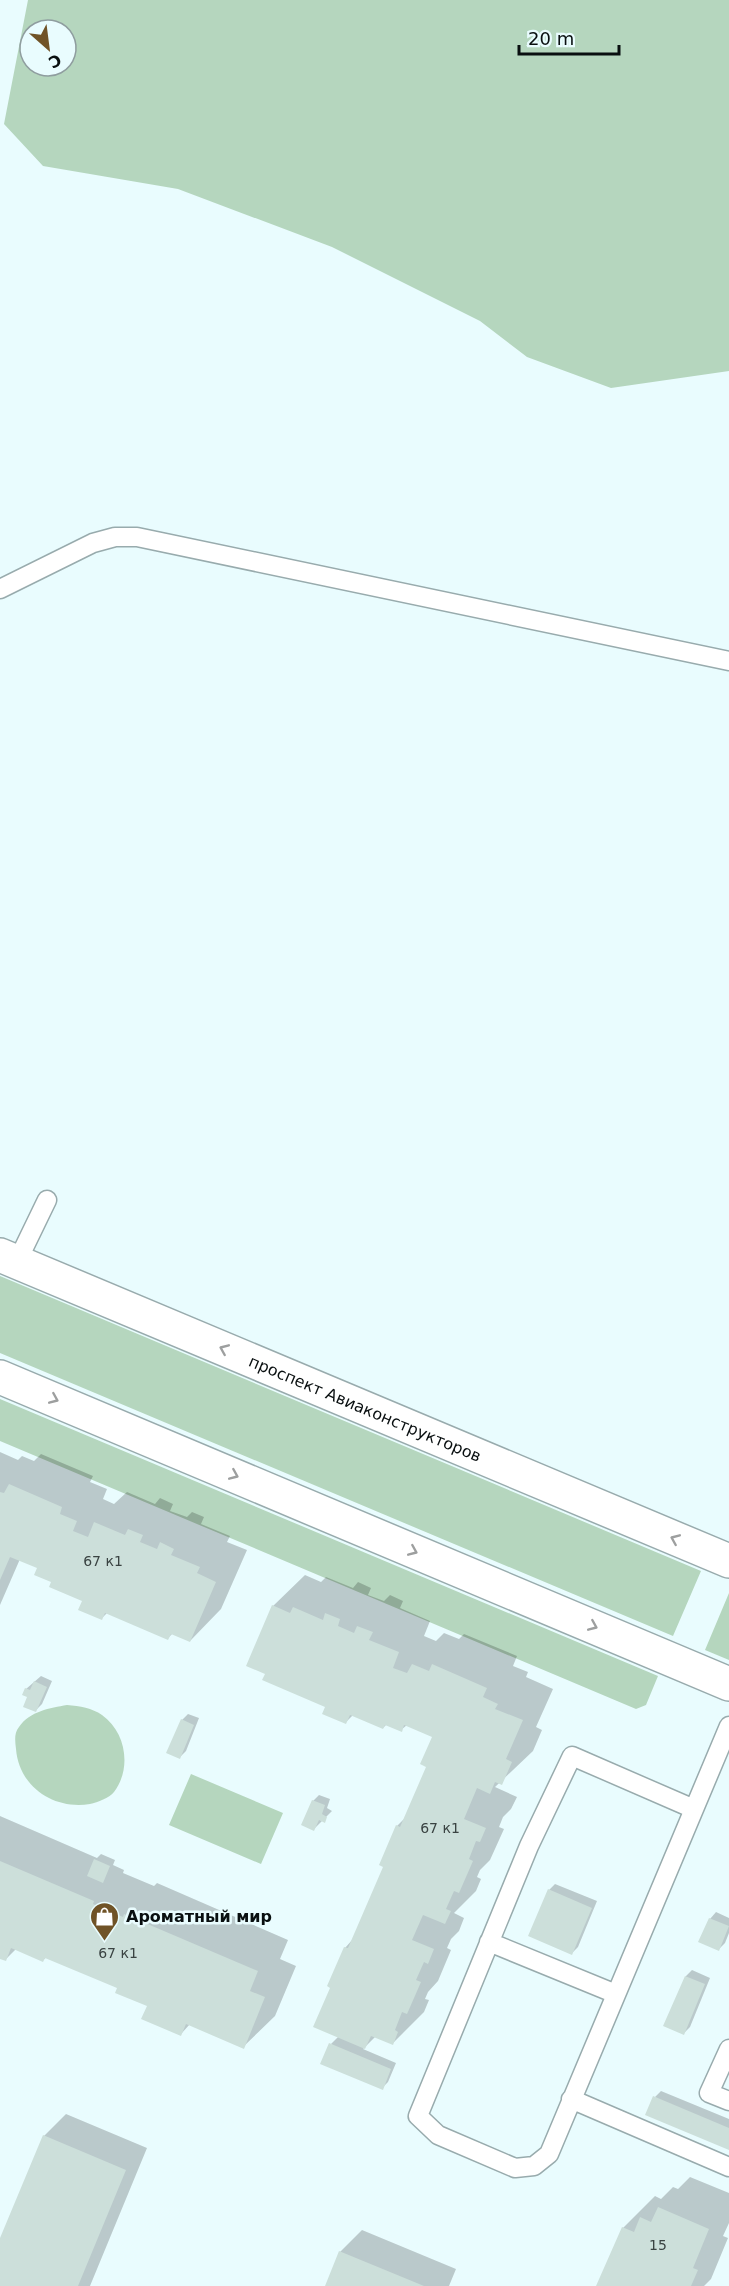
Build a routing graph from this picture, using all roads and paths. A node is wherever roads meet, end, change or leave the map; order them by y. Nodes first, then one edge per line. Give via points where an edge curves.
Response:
1 (0, 589) edge
2 (729, 661) edge
3 (47, 1200) dead end
4 (8, 1258) edge
5 (0, 1377) edge
6 (729, 1562) edge
7 (729, 1683) edge
8 (729, 1726) edge
9 (694, 1809) junction
10 (489, 1942) junction
11 (616, 1994) junction
12 (729, 2049) edge
13 (571, 2099) junction
14 (729, 2101) edge
15 (729, 2168) edge

1 - 2 lane via 93,543 137,537
3 - 4 lane
6 -> 4 street, проспект Авиаконструкторов
5 -> 7 street
8 - 9 lane
9 - 10 lane via 572,1756
9 - 11 lane
10 - 11 lane
10 - 13 lane via 418,2116 438,2136 515,2168 534,2166 549,2154
11 - 13 lane
12 - 14 lane via 709,2093
13 - 15 lane

